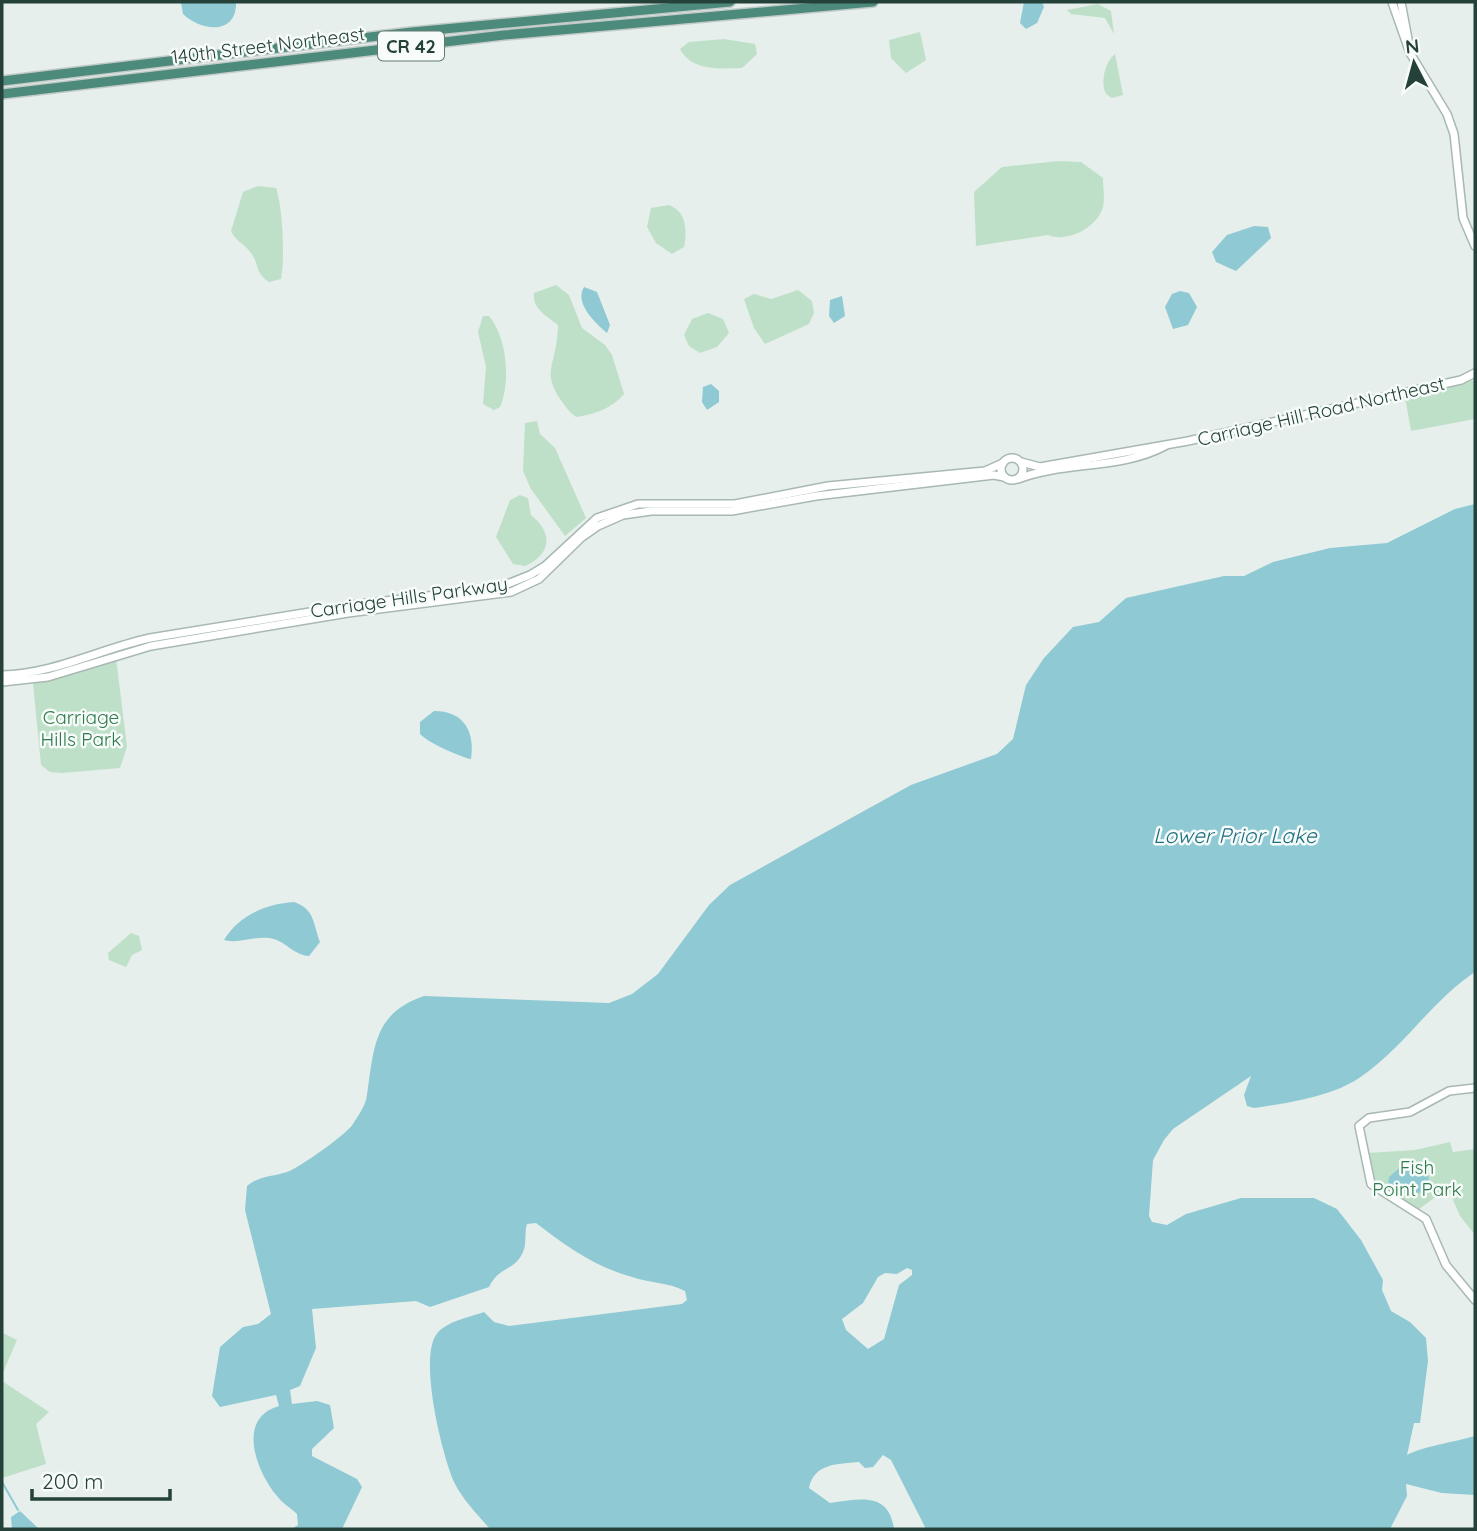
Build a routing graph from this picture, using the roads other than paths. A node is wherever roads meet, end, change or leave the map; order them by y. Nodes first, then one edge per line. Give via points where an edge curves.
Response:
1 (730, 2) edge
2 (873, 2) edge
3 (1392, 2) edge
4 (1401, 2) edge
5 (1410, 53) junction
6 (2, 81) edge
7 (2, 94) edge
8 (1475, 246) edge
9 (1475, 373) edge
10 (1166, 445) junction
11 (1021, 462) junction
12 (1003, 463) junction
13 (1004, 477) junction
14 (1018, 479) junction
15 (2, 675) edge
16 (2, 682) edge
17 (1475, 1088) edge
18 (1475, 1300) edge

1 - 6 highway, 140th Street Northeast / CR 42 via 412,32
2 - 7 highway, 140th Street Northeast / CR 42 via 504,35
3 - 5 street
4 - 5 street
5 - 8 street via 1454,134 1463,218
9 - 10 street, Carriage Hill Road Northeast via 1461,380
10 - 11 street, Carriage Hill Road Northeast via 1040,467
10 - 14 street, Carriage Hill Road Northeast via 1108,463
11 - 12 street, Carriage Hill Road Northeast via 1011,458
11 - 14 street via 1023,473
12 - 13 street
12 - 15 street, Carriage Hills Parkway via 985,471 828,486 736,505 627,506 583,528 545,566 497,588 359,604 150,638 64,666
13 - 14 street, Carriage Hill Road Northeast
13 - 16 street, Carriage Hills Parkway via 838,493 732,511 622,515 581,538 539,579 511,592 151,646 48,677
17 - 18 street via 1450,1091 1410,1112 1368,1118 1359,1126 1371,1184 1426,1219 1446,1265

